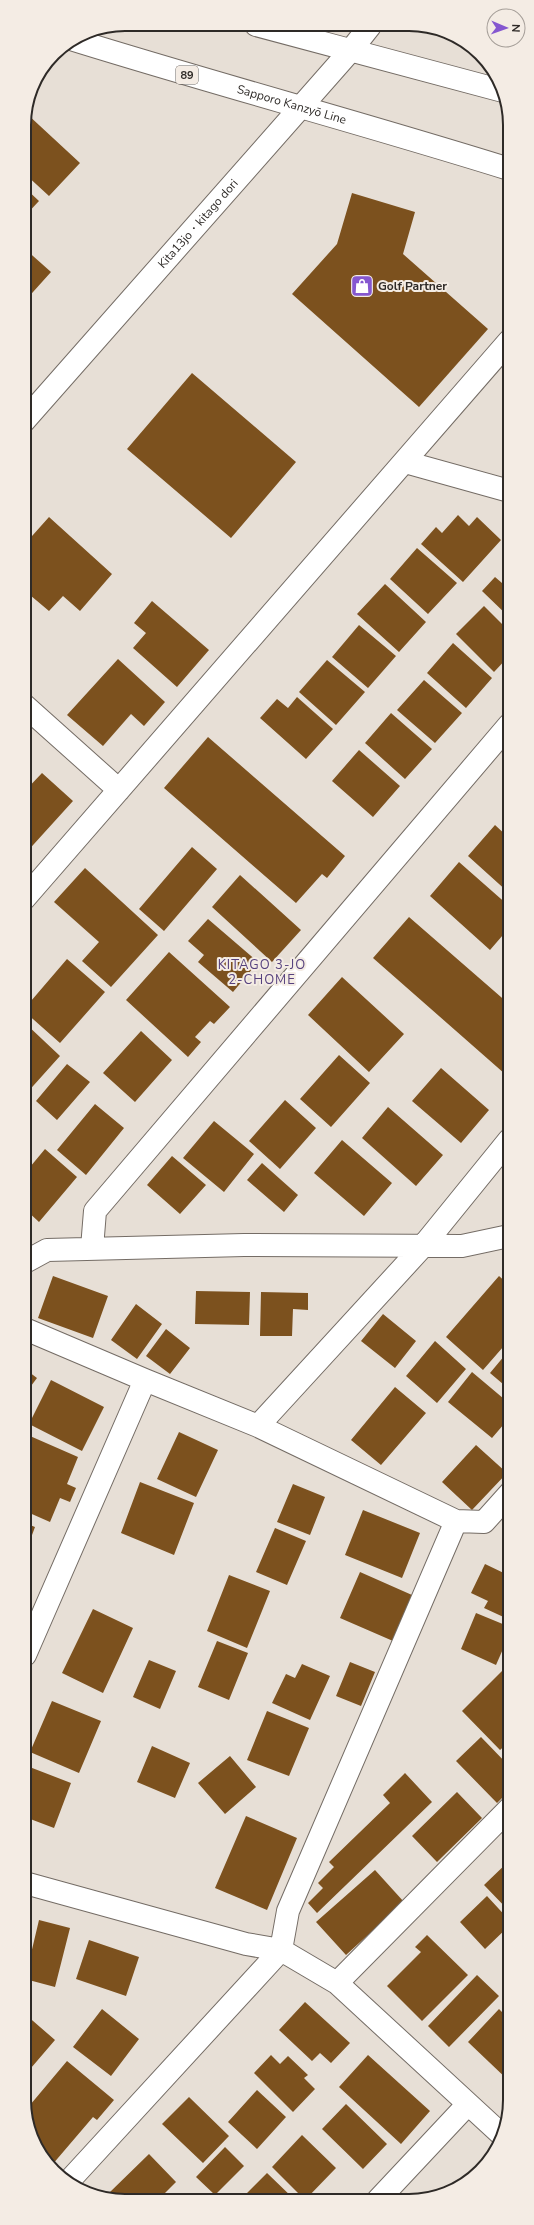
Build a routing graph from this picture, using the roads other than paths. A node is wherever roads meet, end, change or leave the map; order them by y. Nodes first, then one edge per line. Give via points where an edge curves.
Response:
1 (279, 31) edge
2 (366, 31) edge
3 (81, 42) edge
4 (351, 50) junction
5 (495, 89) edge
6 (301, 106) junction
7 (503, 167) edge
8 (503, 348) edge
9 (31, 413) edge
10 (406, 462) junction
11 (503, 489) edge
12 (31, 711) edge
13 (503, 732) edge
14 (120, 790) junction
15 (31, 891) edge
16 (503, 1149) edge
17 (503, 1237) edge
18 (423, 1246) junction
19 (92, 1248) junction
20 (31, 1259) edge
21 (31, 1331) edge
22 (145, 1380) junction
23 (258, 1426) junction
24 (503, 1501) edge
25 (456, 1521) junction
26 (31, 1641) edge
27 (503, 1815) edge
28 (31, 1885) edge
29 (281, 1950) junction
30 (337, 1983) junction
31 (468, 2104) junction
32 (498, 2130) edge
33 (77, 2180) edge
34 (384, 2194) edge

1 - 4 street
2 - 4 street, Kita13jo・kitago dori
3 - 6 street, Sapporo Kanzyō Line / 89
4 - 5 street
4 - 6 street, Kita13jo・kitago dori
6 - 7 street, Sapporo Kanzyō Line / 89
6 - 9 street, Kita13jo・kitago dori
8 - 10 street
10 - 11 street
10 - 14 street
12 - 14 street
13 - 19 street via 95,1211
14 - 15 street
16 - 18 street
17 - 18 street via 462,1246
18 - 19 street via 244,1245
18 - 23 street
19 - 20 street via 47,1250
21 - 22 street
22 - 23 street
22 - 26 street
23 - 25 street
24 - 25 street via 484,1522
25 - 29 street via 288,1911
27 - 30 street
28 - 29 street via 246,1944
29 - 30 street
29 - 33 street
30 - 31 street
31 - 32 street
31 - 34 street

